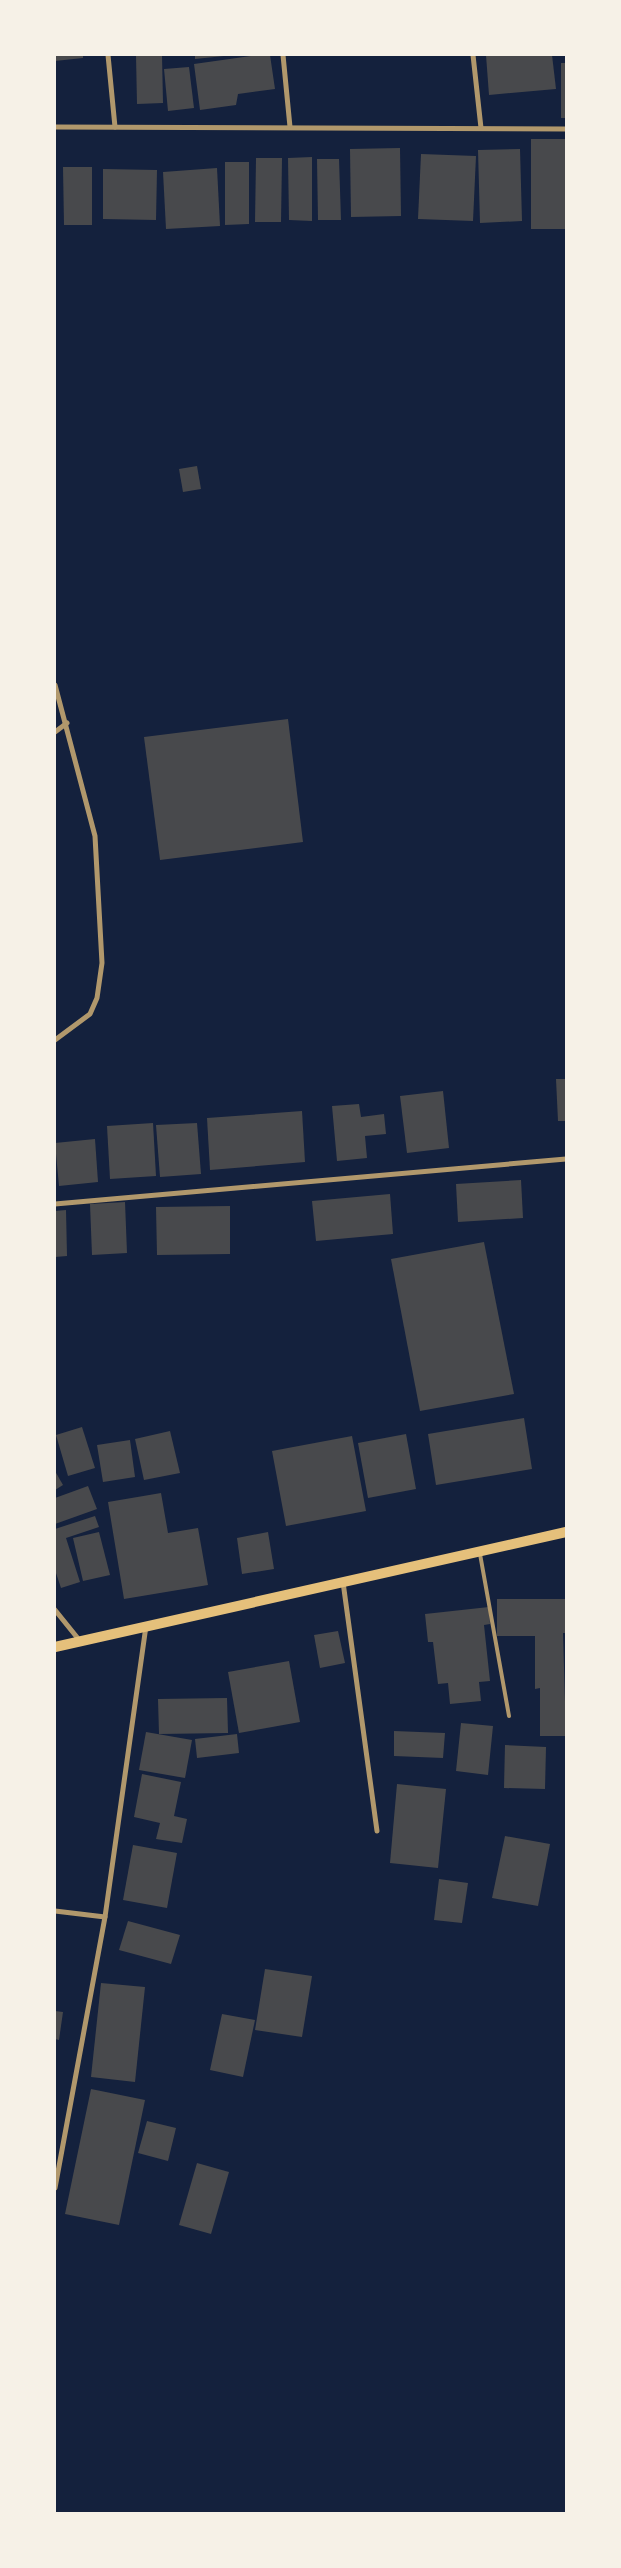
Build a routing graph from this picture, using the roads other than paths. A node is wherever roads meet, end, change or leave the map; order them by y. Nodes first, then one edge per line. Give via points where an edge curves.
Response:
1 (108, 55) edge
2 (283, 55) edge
3 (474, 55) edge
4 (55, 127) edge
5 (115, 127) junction
6 (290, 127) junction
7 (481, 128) junction
8 (566, 129) edge
9 (55, 685) edge
10 (67, 722) junction
11 (55, 732) edge
12 (55, 1040) edge
13 (566, 1159) edge
14 (55, 1204) edge
15 (566, 1532) edge
16 (480, 1551) junction
17 (343, 1582) junction
18 (55, 1610) edge
19 (146, 1626) junction
20 (80, 1641) junction
21 (55, 1647) edge
22 (509, 1716) dead end
23 (377, 1831) dead end
24 (55, 1911) edge
25 (105, 1917) junction
26 (55, 2188) edge

1 - 5 street
2 - 6 street
3 - 7 street
4 - 5 street
5 - 6 street
6 - 7 street
7 - 8 street
9 - 10 street
10 - 11 street
10 - 12 street via 95,836 102,963 97,998 90,1014
13 - 14 street
15 - 16 main road
16 - 17 main road
16 - 22 lane
17 - 19 main road
17 - 23 street
18 - 20 street
19 - 20 main road
19 - 25 street
20 - 21 main road
24 - 25 street
25 - 26 street

